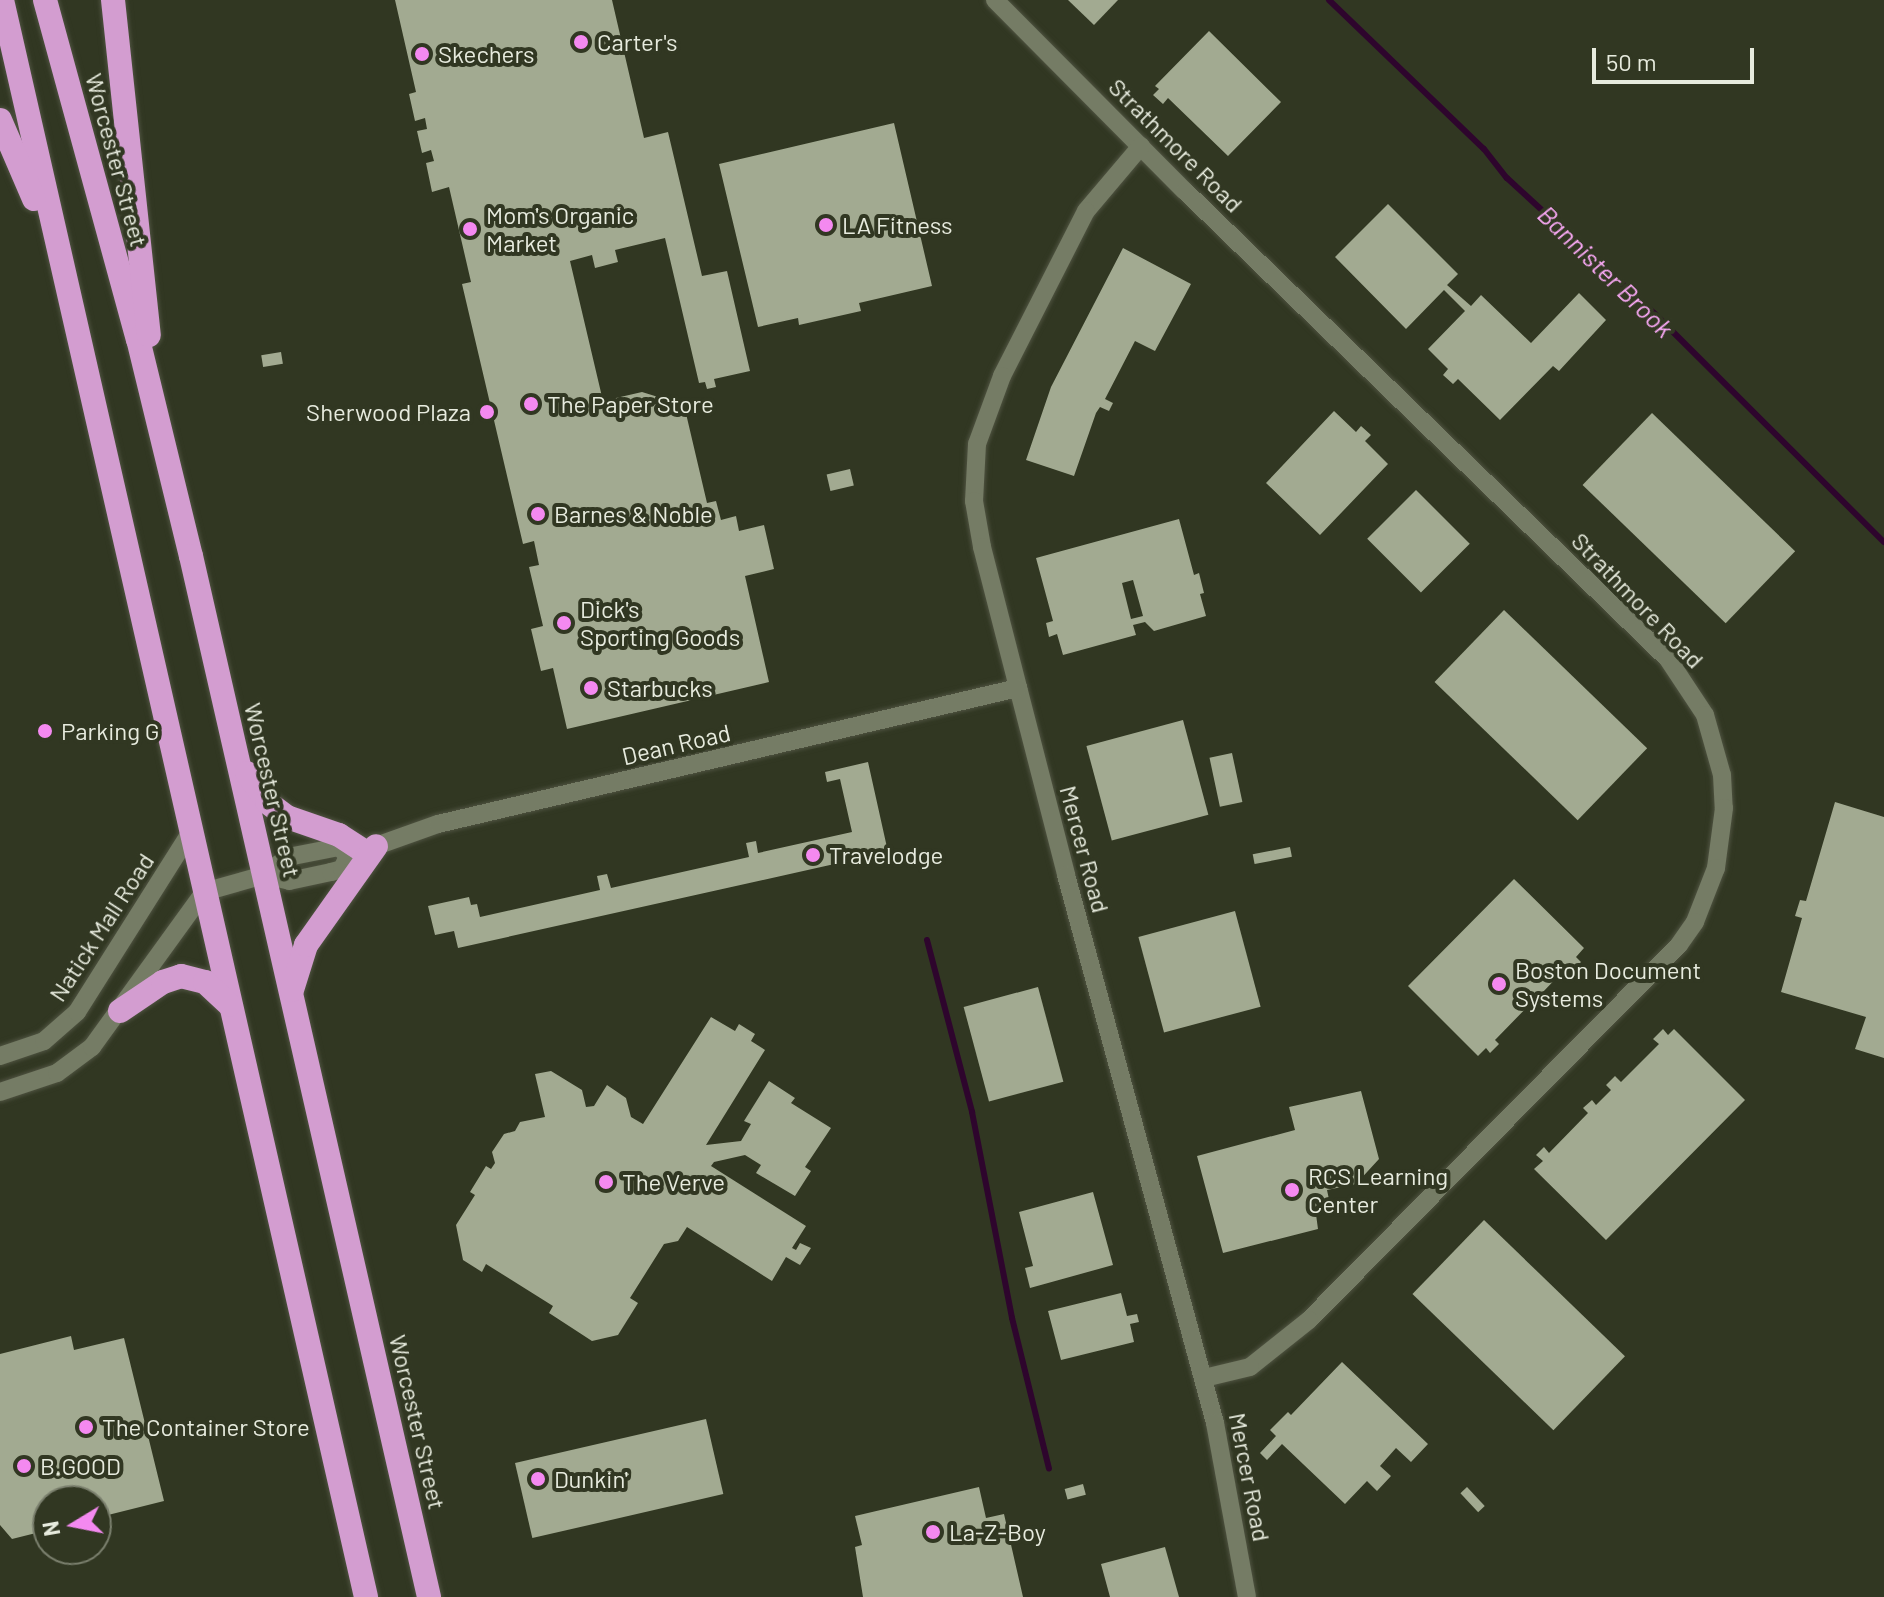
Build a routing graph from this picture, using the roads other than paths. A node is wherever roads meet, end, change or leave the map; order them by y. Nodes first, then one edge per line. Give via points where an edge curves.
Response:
1 (2, 0) edge
2 (45, 0) edge
3 (97, 0) edge
4 (113, 0) edge
5 (995, 0) edge
6 (0, 120) edge
7 (1141, 146) junction
8 (132, 167) junction
9 (76, 336) junction
10 (163, 441) junction
11 (1018, 688) junction
12 (236, 751) junction
13 (190, 833) junction
14 (363, 851) junction
15 (264, 875) junction
16 (204, 892) junction
17 (291, 997) junction
18 (229, 1004) junction
19 (120, 1011) junction
20 (0, 1056) edge
21 (0, 1092) edge
22 (1204, 1378) junction
23 (366, 1597) edge
24 (429, 1597) edge
25 (1247, 1597) edge

1 - 9 highway
2 - 10 highway, Worcester Street
3 - 8 highway
4 - 8 highway
5 - 7 street, Strathmore Road
6 - 9 highway via 43,225
7 - 11 street, Mercer Road via 1099,192 1074,232 1002,376 980,433 973,478 976,513
7 - 22 street, Strathmore Road via 1668,659 1705,715 1722,775 1724,808 1708,896 1695,922 1656,971 1300,1329 1250,1367
8 - 10 highway
9 - 13 highway
10 - 12 highway, Worcester Street
11 - 14 street, Dean Road via 438,824
11 - 22 street, Mercer Road
12 - 14 highway via 256,788 280,812 352,841
12 - 15 highway, Worcester Street
13 - 16 highway
13 - 20 street, Natick Mall Road via 77,1012 44,1041
14 - 15 street, Dean Road via 339,847 288,857
14 - 17 highway via 306,945
15 - 16 street, Dean Road
15 - 17 highway, Worcester Street
16 - 18 highway
16 - 19 street
17 - 24 highway, Worcester Street
18 - 19 highway via 205,982 181,976
18 - 23 highway
19 - 21 street via 76,1061
22 - 25 street, Mercer Road

